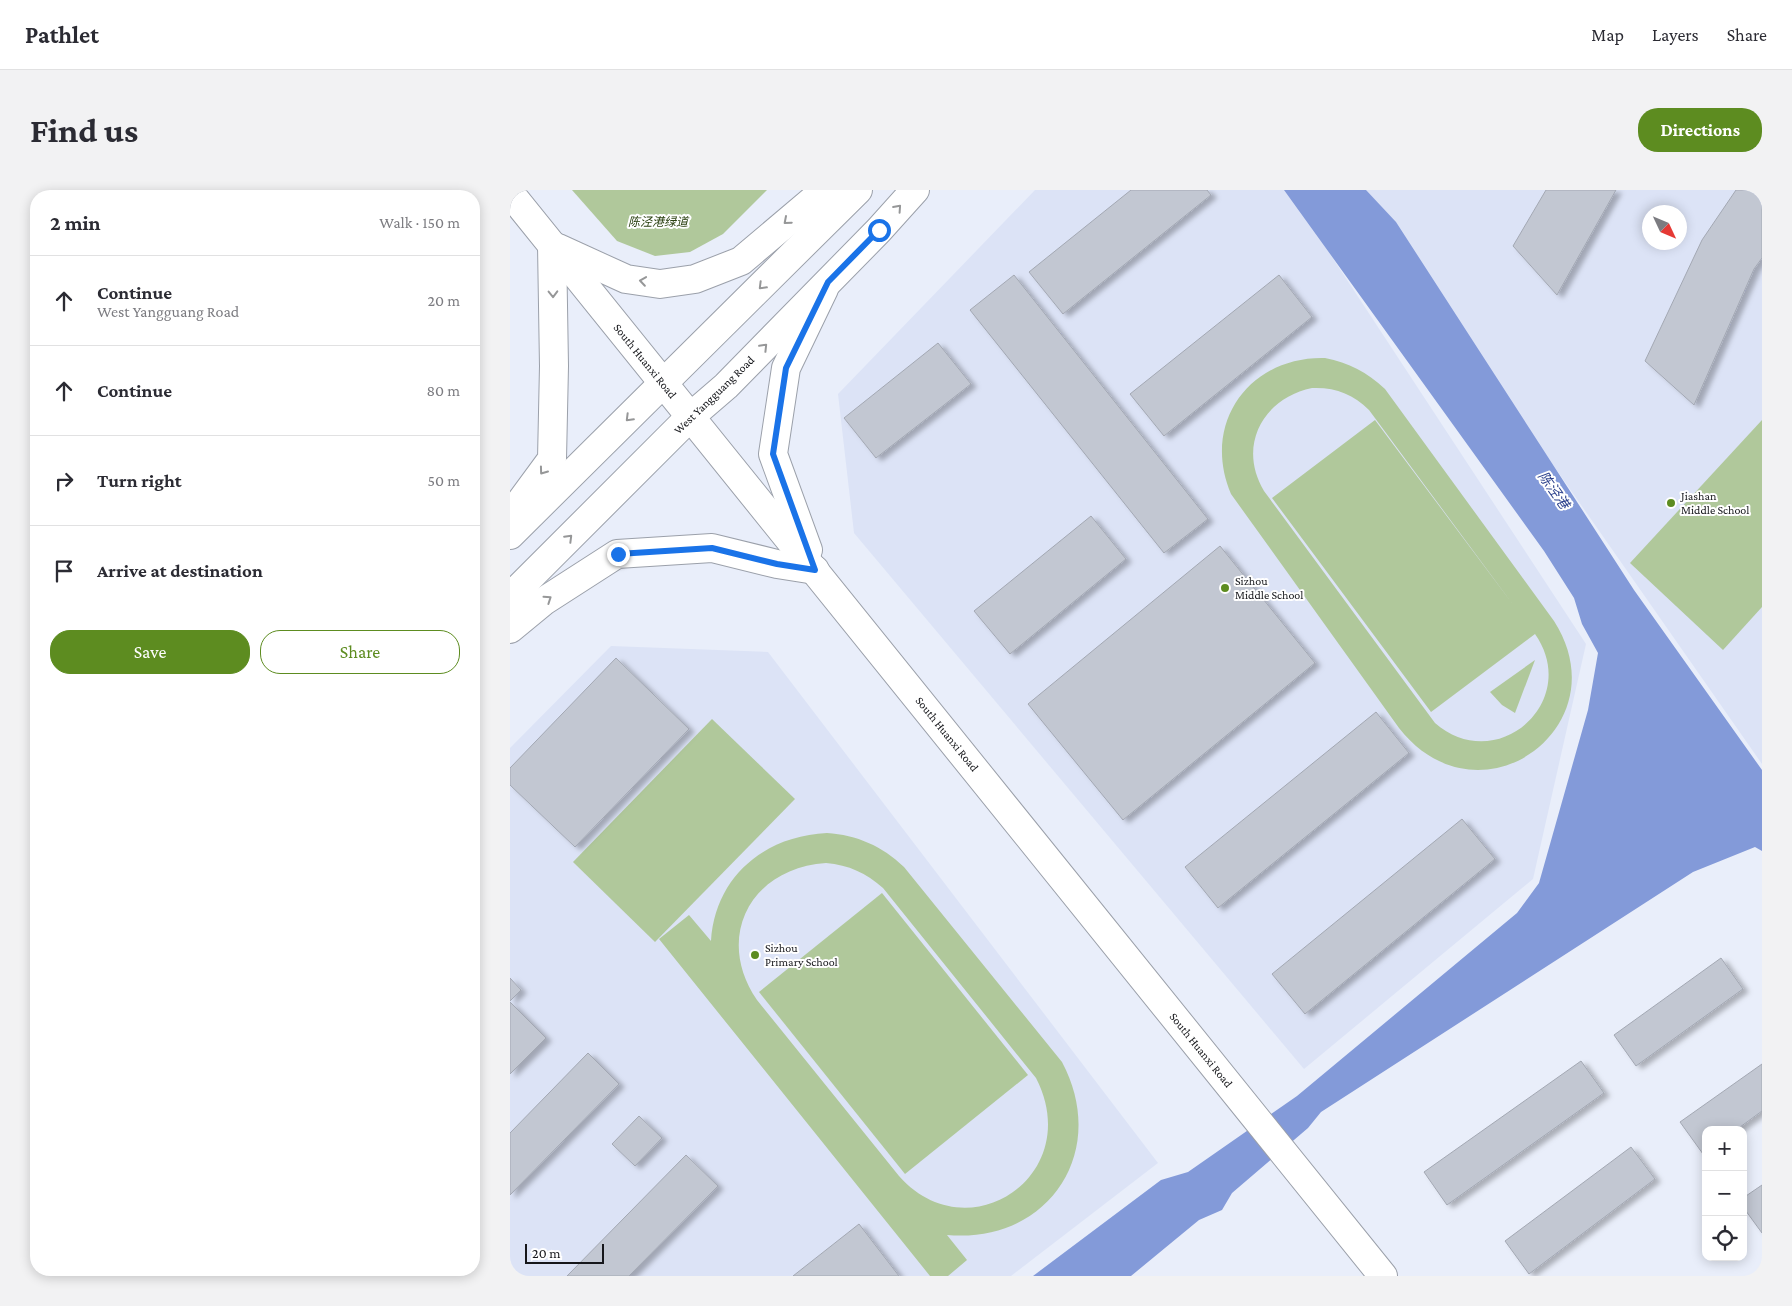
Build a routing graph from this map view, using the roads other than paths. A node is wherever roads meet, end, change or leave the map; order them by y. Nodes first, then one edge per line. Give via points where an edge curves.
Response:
1 (825, 190) edge
2 (858, 190) edge
3 (915, 190) edge
4 (510, 193) edge
5 (552, 245) junction
6 (828, 282) junction
7 (663, 384) junction
8 (690, 417) junction
9 (510, 516) edge
10 (510, 535) edge
11 (815, 570) junction
12 (510, 597) edge
13 (510, 629) edge
14 (1383, 1276) edge

1 -> 5 street via 741,261 696,279 660,284 626,279
2 -> 7 street
6 -> 3 street, West Yangguang Road
4 - 5 street, South Huanxi Road
5 - 7 street, South Huanxi Road
5 -> 9 street via 552,458
8 -> 6 street, West Yangguang Road via 726,386
6 - 11 street via 786,368 773,454
7 - 8 street, South Huanxi Road
7 -> 10 street
8 - 11 street, South Huanxi Road
12 -> 8 street, West Yangguang Road
13 -> 11 street via 544,601 618,554 712,548
11 - 14 street, South Huanxi Road

